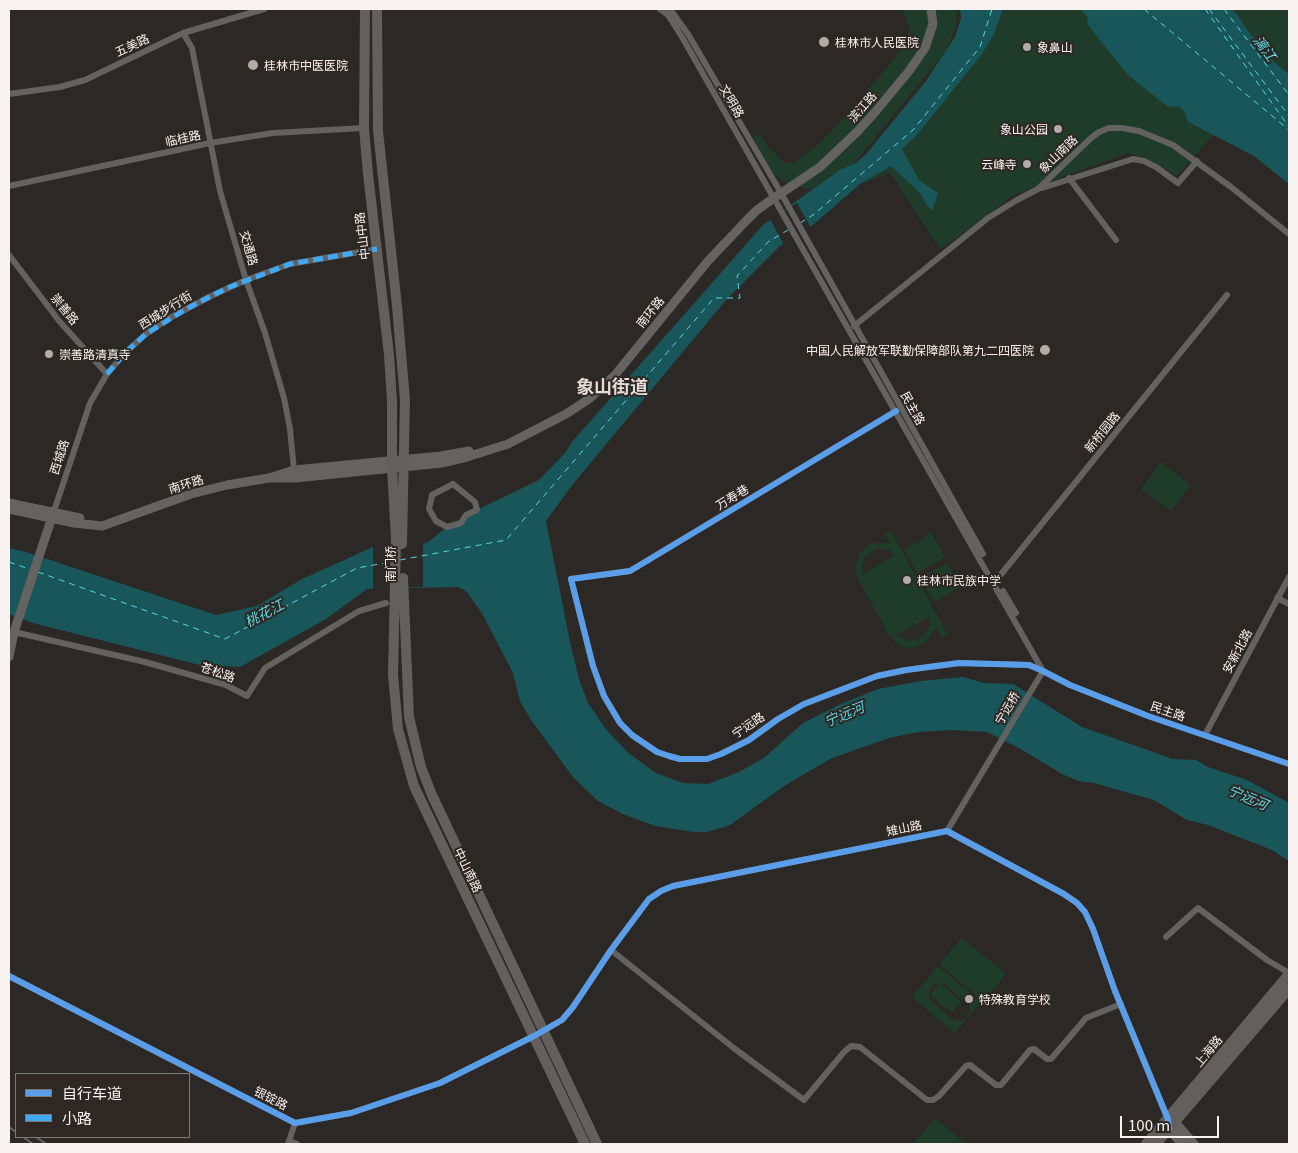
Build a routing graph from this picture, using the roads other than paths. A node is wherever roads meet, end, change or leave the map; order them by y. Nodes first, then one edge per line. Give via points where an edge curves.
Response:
1 (264, 9) edge
2 (365, 9) edge
3 (377, 9) edge
4 (660, 9) edge
5 (670, 9) edge
6 (931, 9) edge
7 (183, 33) junction
8 (9, 94) edge
9 (364, 128) junction
10 (210, 143) junction
11 (1196, 160) junction
12 (1068, 178) junction
13 (9, 186) edge
14 (1038, 189) junction
15 (777, 195) junction
16 (780, 208) joint
17 (1289, 234) edge
18 (805, 236) joint
19 (1116, 240) dead end
20 (377, 249) junction
21 (9, 256) edge
22 (246, 280) junction
23 (1227, 295) dead end
24 (854, 326) junction
25 (107, 374) junction
26 (896, 411) junction
27 (403, 463) junction
28 (392, 464) junction
29 (294, 470) junction
30 (269, 478) junction
31 (9, 502) edge
32 (9, 509) edge
33 (429, 509) joint
34 (53, 515) junction
35 (399, 539) junction
36 (1289, 577) edge
37 (571, 579) joint
38 (996, 581) junction
39 (399, 590) joint
40 (1277, 598) junction
41 (386, 603) dead end
42 (1289, 604) edge
43 (14, 632) junction
44 (9, 657) edge
45 (1043, 670) junction
46 (1205, 735) junction
47 (1289, 764) edge
48 (947, 831) junction
49 (1166, 937) dead end
50 (611, 950) junction
51 (1289, 974) edge
52 (9, 976) edge
53 (1289, 989) edge
54 (1120, 1004) junction
55 (539, 1033) junction
56 (295, 1123) junction
57 (1171, 1123) junction
58 (289, 1142) edge
59 (297, 1144) edge
60 (585, 1144) edge
61 (597, 1144) edge
62 (1146, 1144) edge
63 (1156, 1144) edge
64 (1182, 1144) edge
65 (1194, 1144) edge

1 - 7 street, 五美路
2 - 9 highway, 中山中路
3 - 27 highway via 378,131 402,354 405,400
4 - 15 street, 文明路 via 674,23
5 - 15 street, 文明路 via 684,28
6 - 15 main road, 滨江路 via 933,24 924,48 909,71 864,125 820,167
7 - 8 street, 五美路 via 85,80
7 - 10 street, 交通路 via 192,48
9 - 10 street, 临桂路 via 273,133
9 - 20 highway, 中山中路
10 - 13 street, 临桂路
10 - 22 street, 交通路 via 220,191
11 - 12 street via 1178,183 1156,167 1133,159
11 - 14 street, 象山南路 via 1156,137 1131,129 1109,128 1091,138
11 - 17 street, 象山南路
12 - 14 street
12 - 19 street
14 - 24 street, 象山南路 via 988,218
15 - 16 street, 文明路
15 - 18 street, 文明路 via 787,204
15 - 27 main road, 南环路 via 757,210 708,261 615,374 589,399 536,430 466,452
16 - 26 street, 民主路
18 - 24 street, 民主路
20 - 22 street via 290,264
20 - 28 highway, 中山中路 via 389,355
21 - 25 street, 崇善路 via 60,322
22 - 25 street, 西城步行街 via 159,325 126,352
22 - 29 street, 交通路 via 284,398
23 - 38 street, 新桥园路
24 - 38 street, 民主路
25 - 34 street, 西城路 via 90,403
26 - 37 street, 万寿巷 via 630,571
26 - 38 street, 民主路
27 - 28 main road, 南环路
27 - 35 highway
28 - 29 main road, 南环路
28 - 30 main road, 南环路 via 295,478
28 - 35 highway
29 - 30 main road, 南环路
30 - 34 main road, 南环路 via 191,494 113,522
31 - 34 main road
32 - 34 main road
33 - 33 street via 432,495 453,484 476,502 478,510 466,515 460,523 447,527 436,521
34 - 43 main road, 西城路
35 - 39 highway, 南门桥
36 - 40 street, 安新北路
37 - 45 street, 宁远路 via 593,666 611,710 638,739 657,752 680,760 707,759 721,754 804,704 877,676 959,664 1029,665
38 - 45 street, 民主路
39 - 55 highway, 中山南路 via 393,630 393,675 401,743 411,778
40 - 42 street
40 - 46 street, 安新北路
41 - 43 street, 苍松路 via 360,611 265,668 247,696 226,685 145,662
43 - 44 main road, 西城路
45 - 46 street, 民主路 via 1070,685
45 - 48 street, 宁远桥
46 - 47 street, 民主路
48 - 50 street, 雉山路 via 660,890 649,899
48 - 54 street via 1077,903 1093,929
49 - 51 street via 1198,908
50 - 54 street via 804,1100 851,1046 860,1048 927,1100 939,1096 970,1065 996,1086 1001,1085 1030,1050 1051,1059 1086,1018
50 - 55 street, 雉山路 via 562,1020
51 - 57 highway, 上海路
52 - 56 street, 银锭路
53 - 57 highway, 上海路
54 - 57 street
55 - 56 street, 银锭路 via 440,1083 351,1113
55 - 60 highway, 中山南路
55 - 61 highway, 中山南路
56 - 58 street
57 - 62 highway, 上海路
57 - 63 highway, 上海路
57 - 64 main road
57 - 65 main road
58 - 59 street

